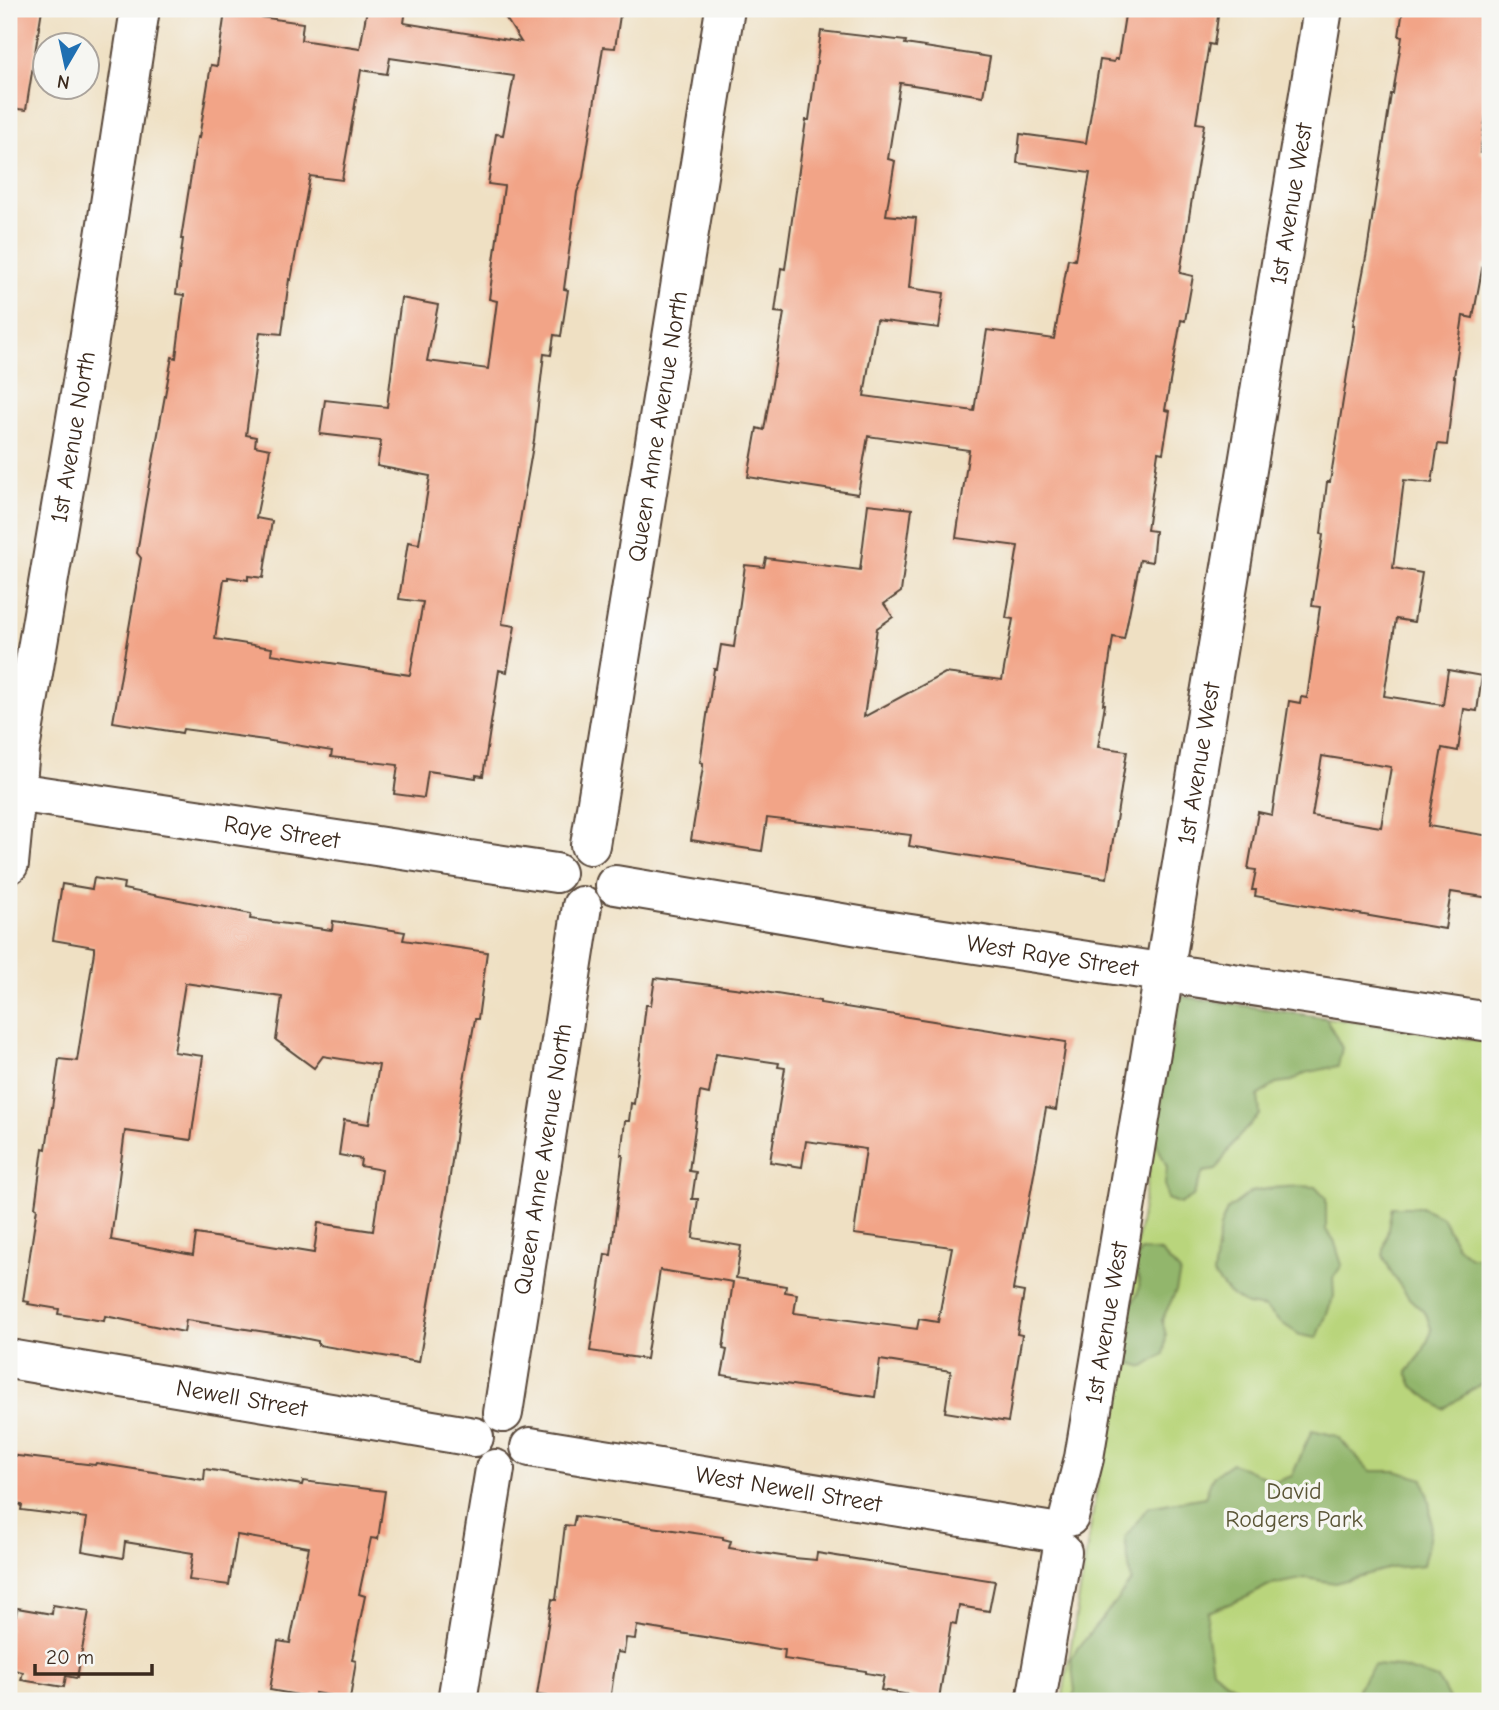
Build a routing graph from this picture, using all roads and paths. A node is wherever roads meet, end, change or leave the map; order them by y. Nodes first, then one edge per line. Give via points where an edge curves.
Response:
1 (140, 9) edge
2 (724, 9) edge
3 (1323, 9) edge
4 (13, 792) edge
5 (590, 845) junction
6 (9, 864) edge
7 (556, 873) junction
8 (615, 885) junction
9 (582, 906) junction
10 (1166, 972) junction
11 (1490, 1022) edge
12 (9, 1359) edge
13 (503, 1412) junction
14 (474, 1437) junction
15 (530, 1447) junction
16 (495, 1469) junction
17 (1059, 1533) junction
18 (457, 1701) edge
19 (1036, 1701) edge

1 - 4 street, 1st Avenue North
2 - 5 street, Queen Anne Avenue North
3 - 10 street, 1st Avenue West
4 - 6 street, 1st Avenue North
4 - 7 street, Raye Street
5 - 7 street via 568,851
5 - 8 street via 611,858
7 - 9 street via 564,897
8 - 9 street via 602,901
8 - 10 street, West Raye Street
9 - 13 street, Queen Anne Avenue North
10 - 11 street, West Raye Street
10 - 17 street, 1st Avenue West via 1086,1445
12 - 14 street, Newell Street
13 - 14 street via 479,1424
13 - 15 street via 526,1425
14 - 16 street via 481,1461
15 - 16 street via 518,1465
15 - 17 street, West Newell Street
16 - 18 street
17 - 19 street, 1st Avenue West

